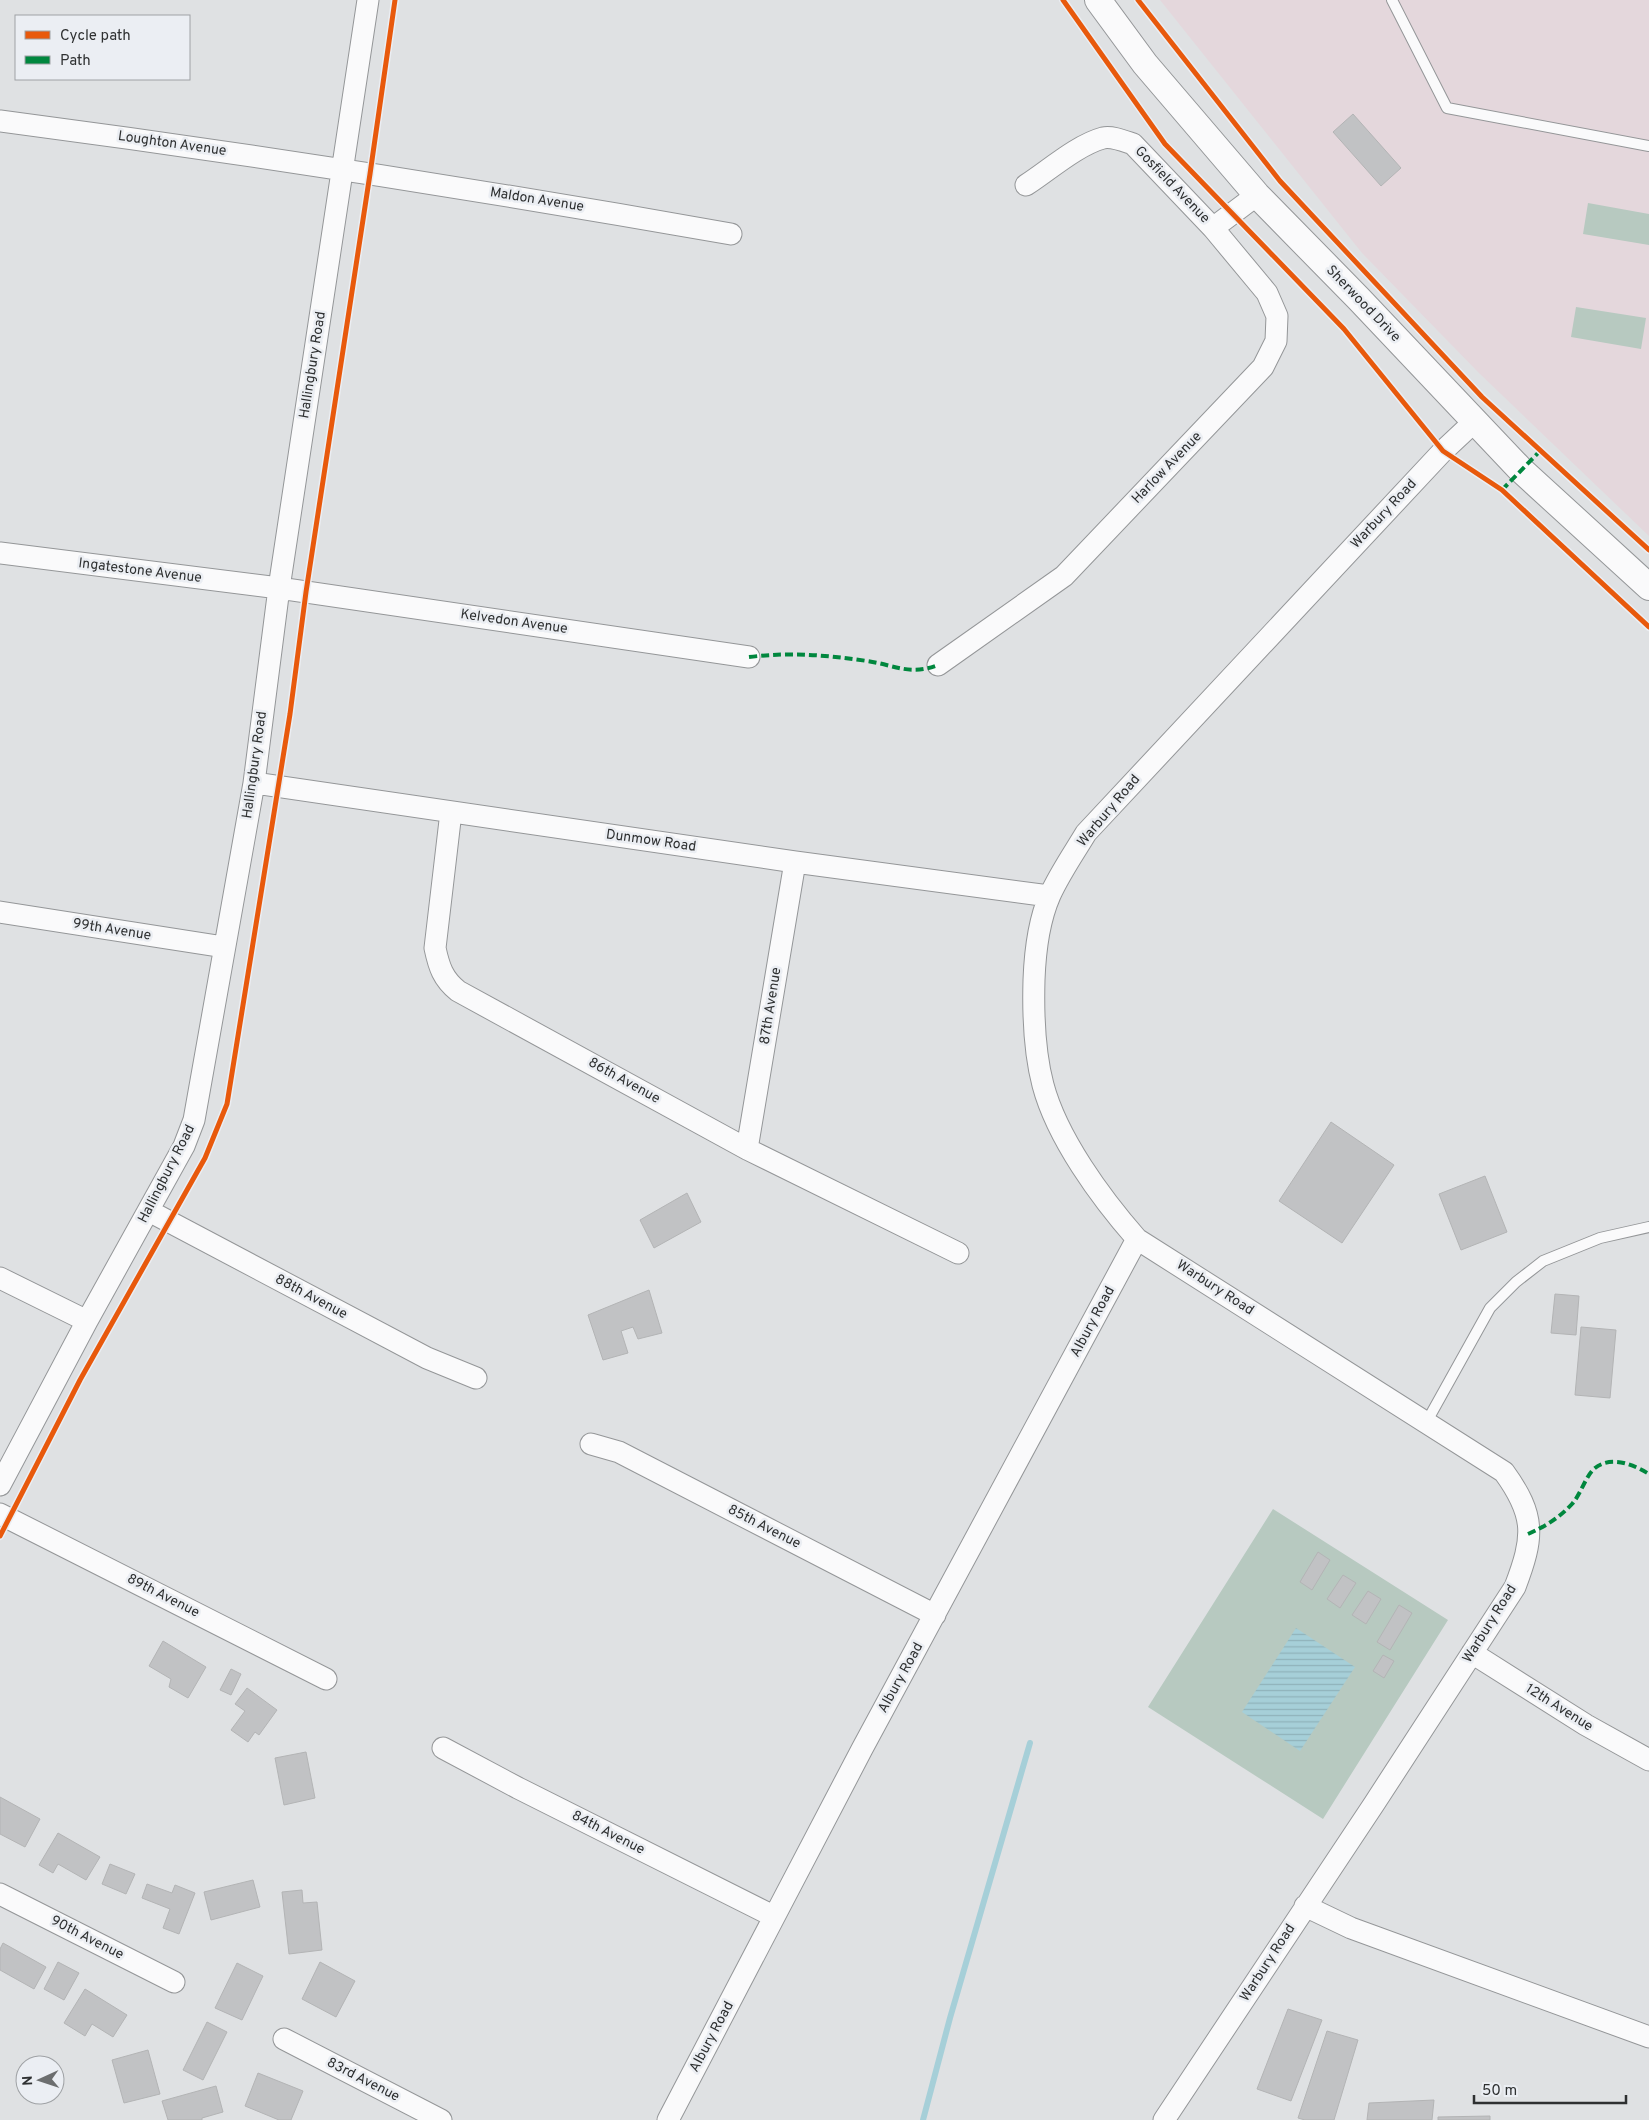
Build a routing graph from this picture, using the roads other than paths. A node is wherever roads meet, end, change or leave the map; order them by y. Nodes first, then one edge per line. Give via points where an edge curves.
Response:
1 (368, 0) edge
2 (1098, 0) edge
3 (1392, 0) edge
4 (0, 121) edge
5 (1649, 146) edge
6 (343, 170) junction
7 (1026, 185) dead end
8 (1257, 196) junction
9 (1213, 228) junction
10 (731, 234) dead end
11 (1474, 422) junction
12 (0, 553) edge
13 (1649, 587) edge
14 (279, 588) junction
15 (749, 657) dead end
16 (938, 665) dead end
17 (254, 783) junction
18 (451, 812) junction
19 (795, 862) junction
20 (1050, 896) junction
21 (0, 912) edge
22 (224, 947) junction
23 (748, 1149) junction
24 (149, 1211) junction
25 (1649, 1227) edge
26 (1138, 1238) junction
27 (958, 1253) dead end
28 (0, 1278) edge
29 (87, 1321) junction
30 (476, 1378) dead end
31 (1426, 1423) junction
32 (591, 1444) dead end
33 (0, 1485) edge
34 (0, 1514) edge
35 (935, 1615) junction
36 (1472, 1653) junction
37 (326, 1679) dead end
38 (443, 1748) dead end
39 (1649, 1760) edge
40 (0, 1894) edge
41 (1305, 1906) junction
42 (774, 1916) junction
43 (174, 1982) dead end
44 (1649, 2037) edge
45 (284, 2039) dead end
46 (441, 2120) edge
47 (668, 2120) edge
48 (1164, 2120) edge

1 - 6 street, Hallingbury Road
2 - 8 street, Sherwood Drive via 1145,64
3 - 5 lane via 1447,108
4 - 6 street, Loughton Avenue
6 - 10 street, Maldon Avenue
6 - 14 street, Hallingbury Road
7 - 9 street, Gosfield Avenue via 1091,143 1104,138 1120,139 1133,144
8 - 9 street
8 - 11 street, Sherwood Drive
9 - 16 street, Harlow Avenue via 1267,293 1277,316 1276,341 1263,367 1064,576
11 - 13 street, Sherwood Drive via 1520,469
11 - 20 street, Warbury Road via 1436,458 1109,807 1086,833
12 - 14 street, Ingatestone Avenue
14 - 15 street, Kelvedon Avenue
14 - 17 street, Hallingbury Road
17 - 18 street, Dunmow Road
17 - 22 street, Hallingbury Road
18 - 19 street, Dunmow Road
18 - 23 street, 86th Avenue via 435,948 439,968 447,982 458,991
19 - 20 street, Dunmow Road
19 - 23 street, 87th Avenue
20 - 26 street, Warbury Road via 1038,940 1033,1008 1043,1086 1081,1166 1113,1211
21 - 22 street, 99th Avenue
22 - 24 street, Hallingbury Road via 194,1120 184,1146
23 - 27 street, 86th Avenue
24 - 29 street, Hallingbury Road
24 - 30 street, 88th Avenue via 427,1358
25 - 31 lane via 1600,1238 1543,1261 1516,1282 1490,1308
26 - 31 street, Warbury Road
26 - 35 street, Albury Road
28 - 29 street
29 - 33 street, Hallingbury Road
31 - 36 street, Warbury Road via 1504,1472 1528,1515 1524,1562 1515,1587
32 - 35 street, 85th Avenue via 619,1452
34 - 37 street, 89th Avenue
35 - 42 street, Albury Road
36 - 39 street, 12th Avenue via 1586,1725
36 - 41 street, Warbury Road
38 - 42 street, 84th Avenue
40 - 43 street, 90th Avenue
41 - 44 street via 1351,1928
41 - 48 street, Warbury Road
42 - 47 street, Albury Road
45 - 46 street, 83rd Avenue

